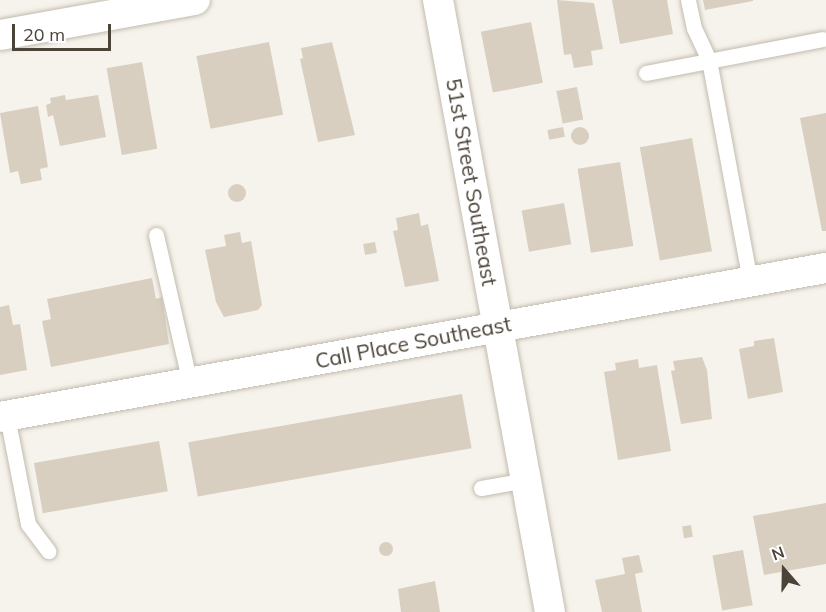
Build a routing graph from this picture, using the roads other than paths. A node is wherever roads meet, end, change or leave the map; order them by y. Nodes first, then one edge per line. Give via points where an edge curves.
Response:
1 (195, 0) edge
2 (438, 0) edge
3 (688, 0) edge
4 (84, 10) edge
5 (0, 35) edge
6 (823, 39) dead end
7 (709, 60) junction
8 (646, 73) dead end
9 (156, 235) dead end
10 (826, 268) edge
11 (750, 281) junction
12 (498, 326) junction
13 (190, 383) junction
14 (4, 417) edge
15 (527, 480) junction
16 (481, 488) dead end
17 (48, 550) dead end
18 (550, 612) edge

1 - 4 street
2 - 12 street, 51st Street Southeast
3 - 7 lane via 694,27
4 - 5 street
6 - 7 lane
7 - 8 lane
7 - 11 lane
9 - 13 lane
10 - 11 street, Call Place Southeast
11 - 12 street, Call Place Southeast
12 - 13 street, Call Place Southeast
12 - 15 street, 51st Street Southeast
13 - 14 street, Call Place Southeast
14 - 17 lane via 28,524
15 - 16 lane
15 - 18 street, 51st Street Southeast

